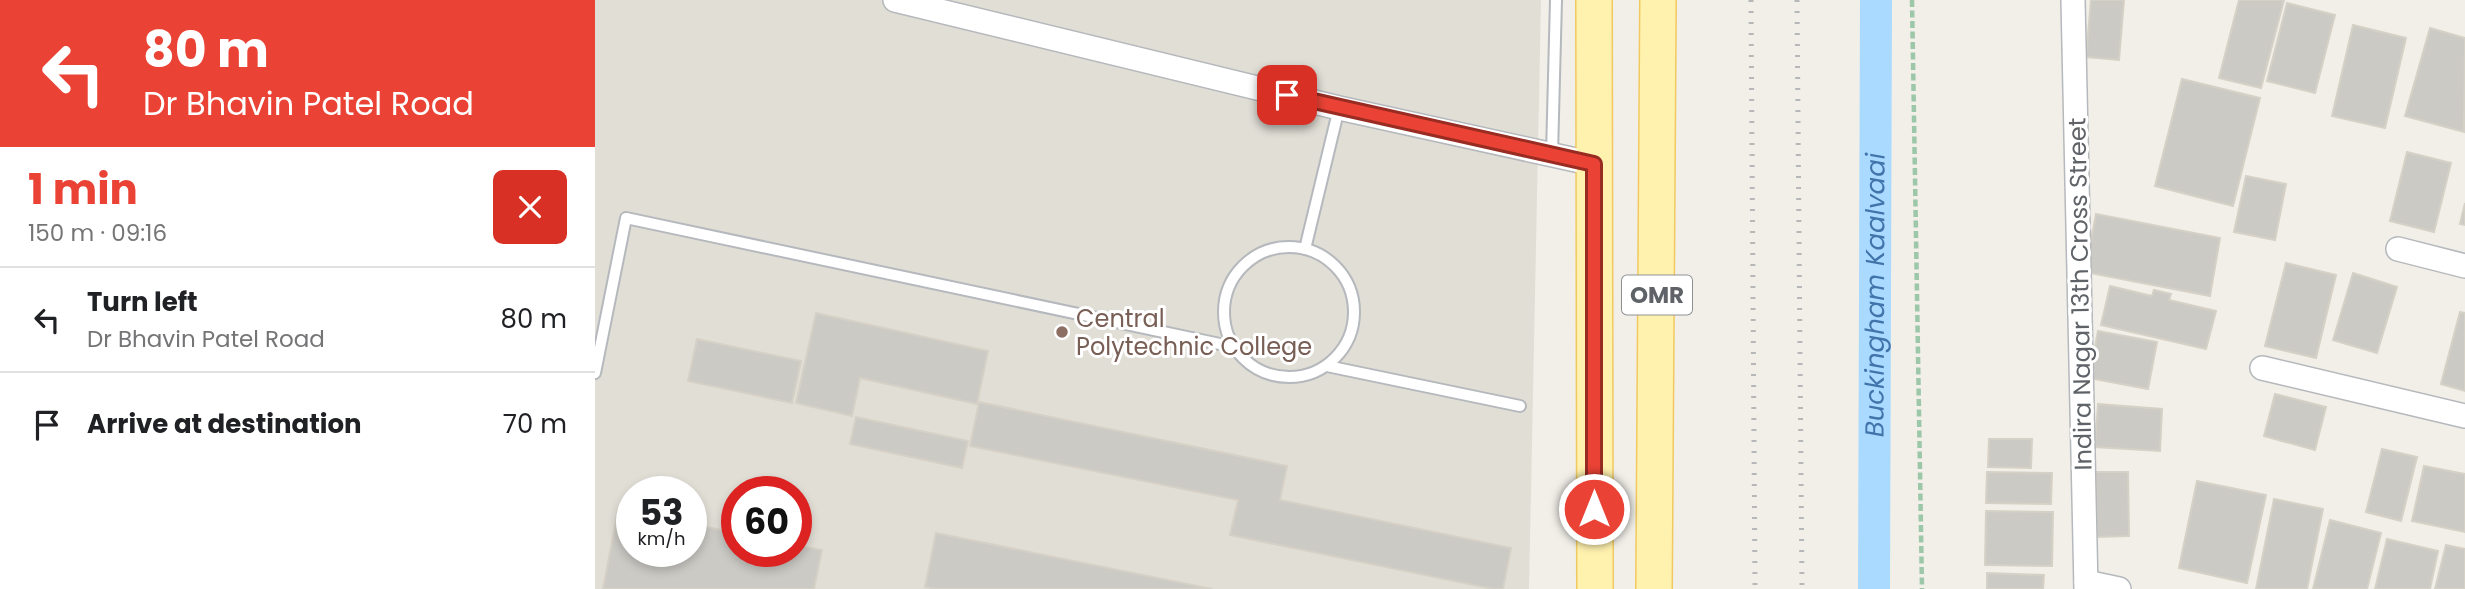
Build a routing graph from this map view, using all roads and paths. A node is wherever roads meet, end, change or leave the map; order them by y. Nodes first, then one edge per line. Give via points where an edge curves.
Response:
1 (895, 0) edge
2 (1556, 0) edge
3 (1594, 0) edge
4 (1658, 0) edge
5 (1912, 0) edge
6 (2073, 0) edge
7 (1339, 108) junction
8 (1552, 154) junction
9 (1594, 164) junction
10 (2398, 248) dead end
11 (1305, 249) junction
12 (2465, 266) edge
13 (1234, 347) junction
14 (1328, 366) junction
15 (2262, 368) dead end
16 (595, 373) edge
17 (1520, 406) dead end
18 (2465, 416) edge
19 (2086, 585) edge
20 (1594, 589) edge
21 (1654, 589) edge
22 (1921, 589) edge
23 (2119, 589) edge

1 - 7 street
2 - 8 lane
3 - 9 main road, OMR
4 - 21 main road, OMR
5 - 22 path
6 - 19 street, Indira Nagar 13th Cross Street
7 - 8 street
7 - 11 lane
8 - 9 street
9 - 20 main road, OMR
10 - 12 street
11 - 13 lane via 1266,251 1236,274 1226,291 1223,310
11 - 14 lane via 1325,257 1351,290 1352,332 1343,351
13 - 14 lane via 1248,363 1287,378
13 - 16 lane via 626,218
14 - 17 lane
15 - 18 street
19 - 23 street

